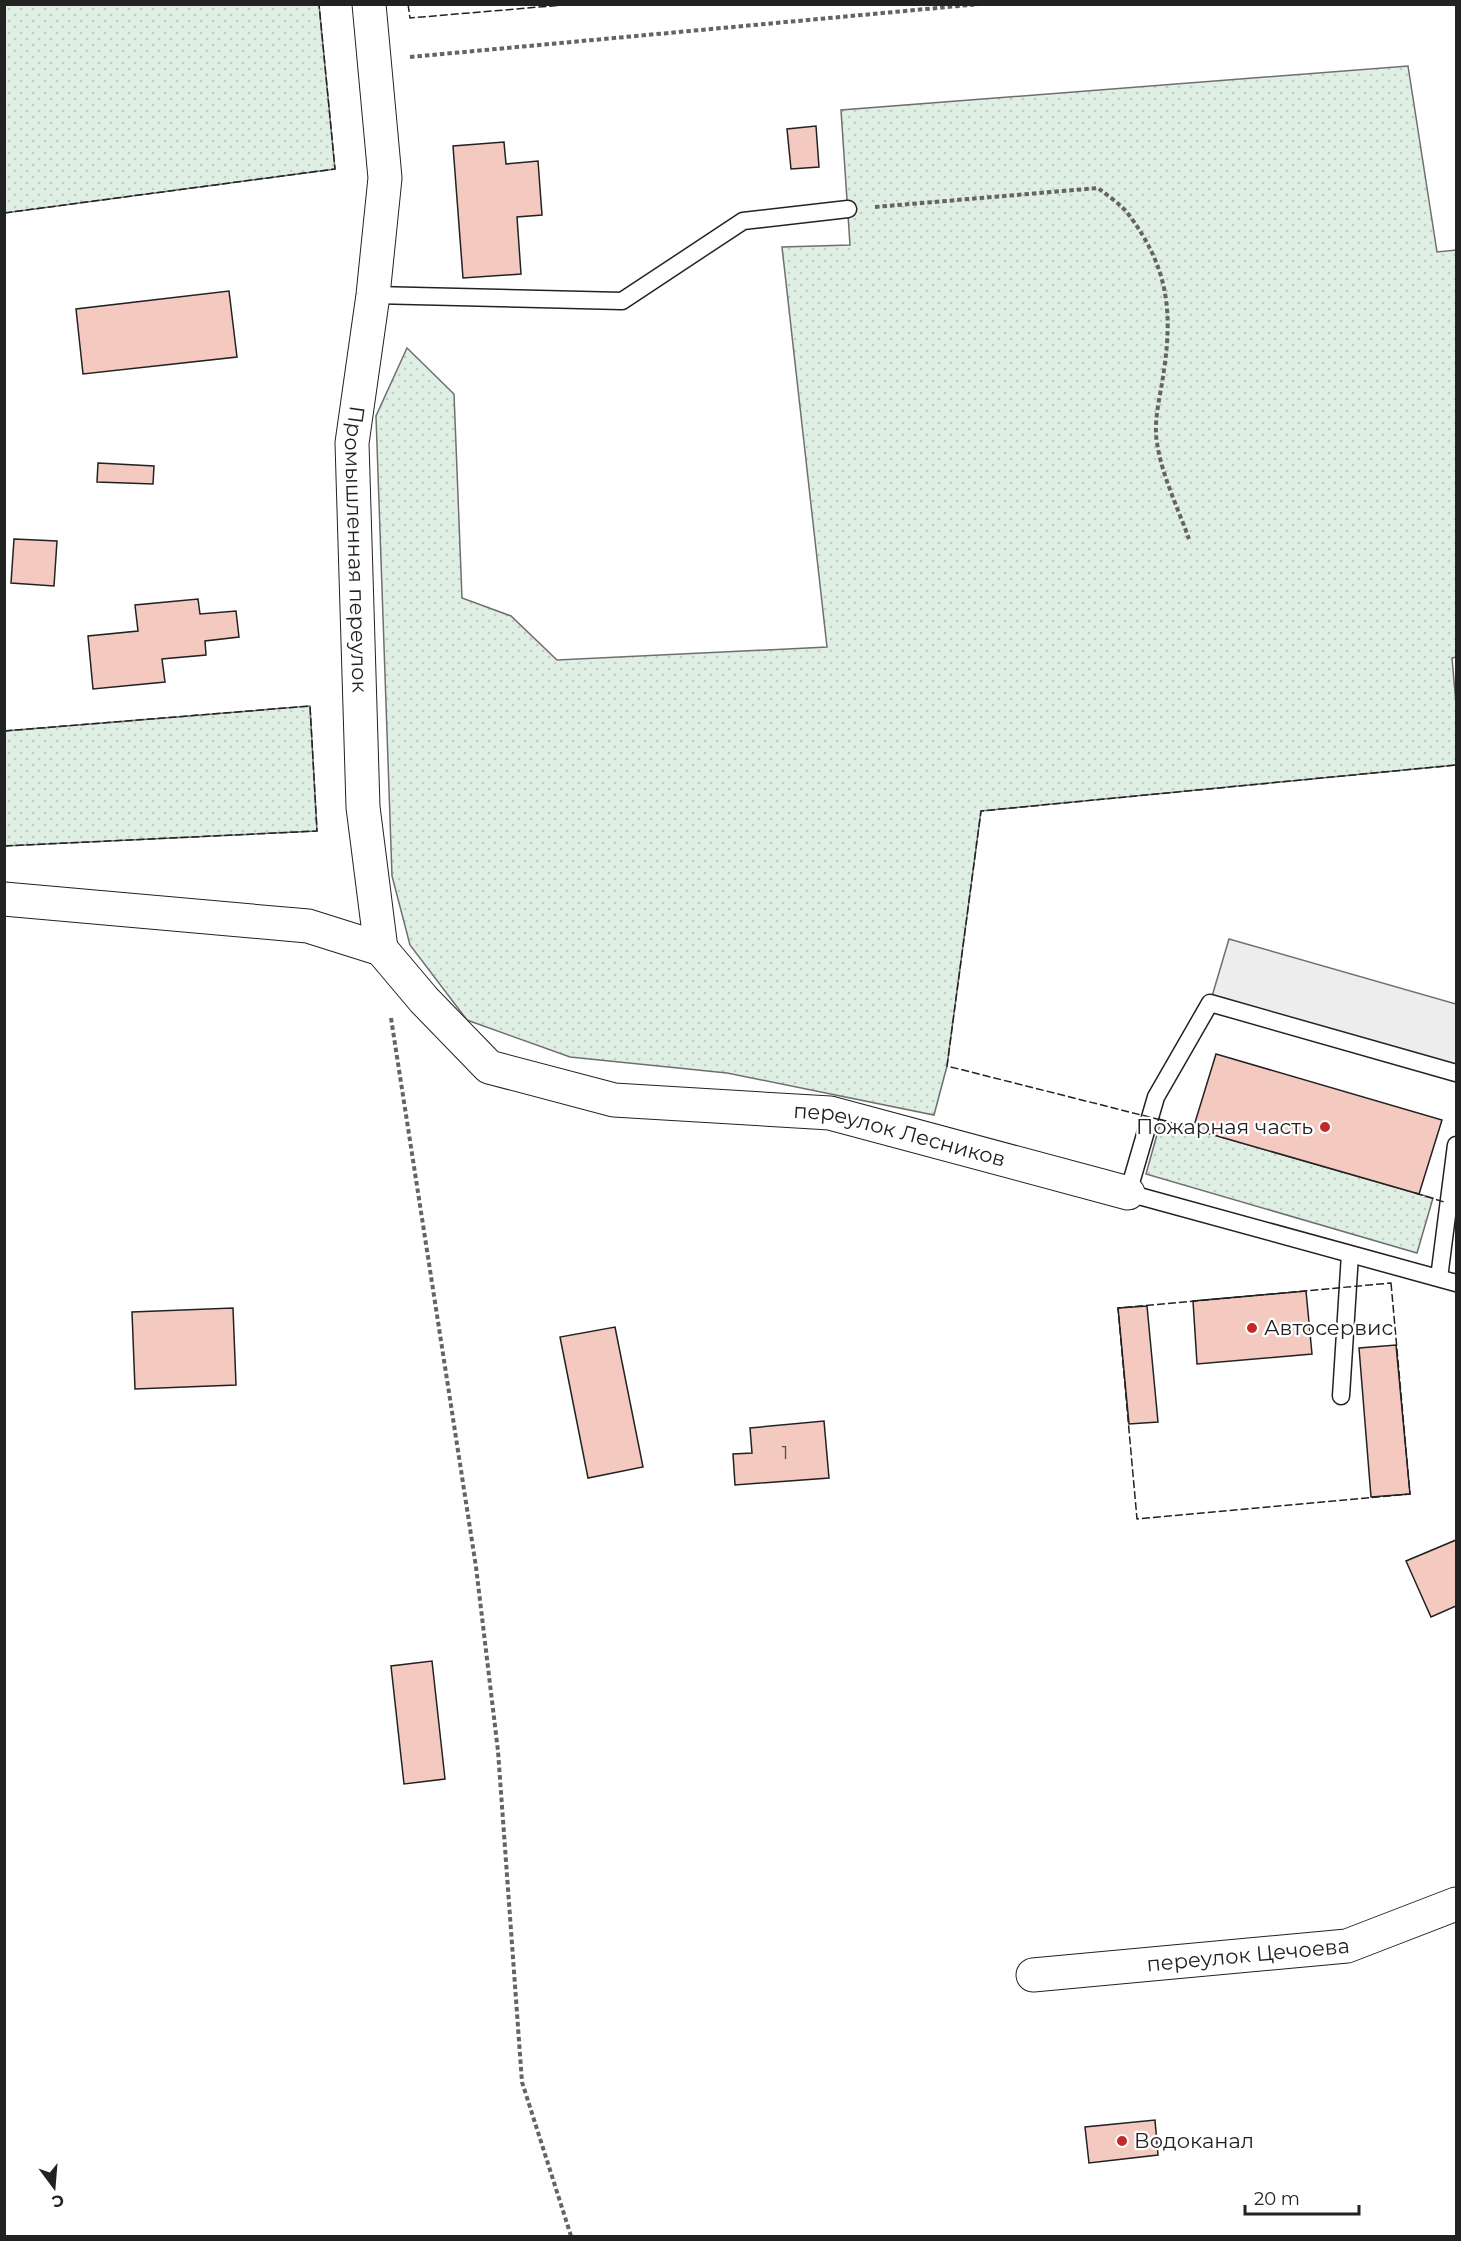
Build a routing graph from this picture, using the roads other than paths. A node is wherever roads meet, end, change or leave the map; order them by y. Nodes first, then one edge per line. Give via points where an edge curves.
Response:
1 (369, 4) edge
2 (848, 209) road end
3 (373, 295) junction
4 (4, 899) edge
5 (381, 949) junction
6 (1456, 1073) edge
7 (1456, 1145) edge
8 (1128, 1193) junction
9 (1350, 1254) junction
10 (1439, 1278) junction
11 (1456, 1283) edge
12 (1341, 1396) dead end
13 (1456, 1904) edge
14 (1033, 1975) dead end

1 - 3 street, Промышленная переулок via 385,178
2 - 3 lane via 743,221 622,301
3 - 5 street, Промышленная переулок via 352,443 363,807
4 - 5 street via 308,926
5 - 8 street, переулок Лесников via 489,1067 614,1100 830,1113
6 - 8 lane via 1210,1003 1156,1097
7 - 10 lane
8 - 9 lane, переулок Лесников
9 - 10 lane, переулок Лесников
9 - 12 lane
10 - 11 lane, переулок Лесников
13 - 14 street, переулок Цечоева via 1347,1946

